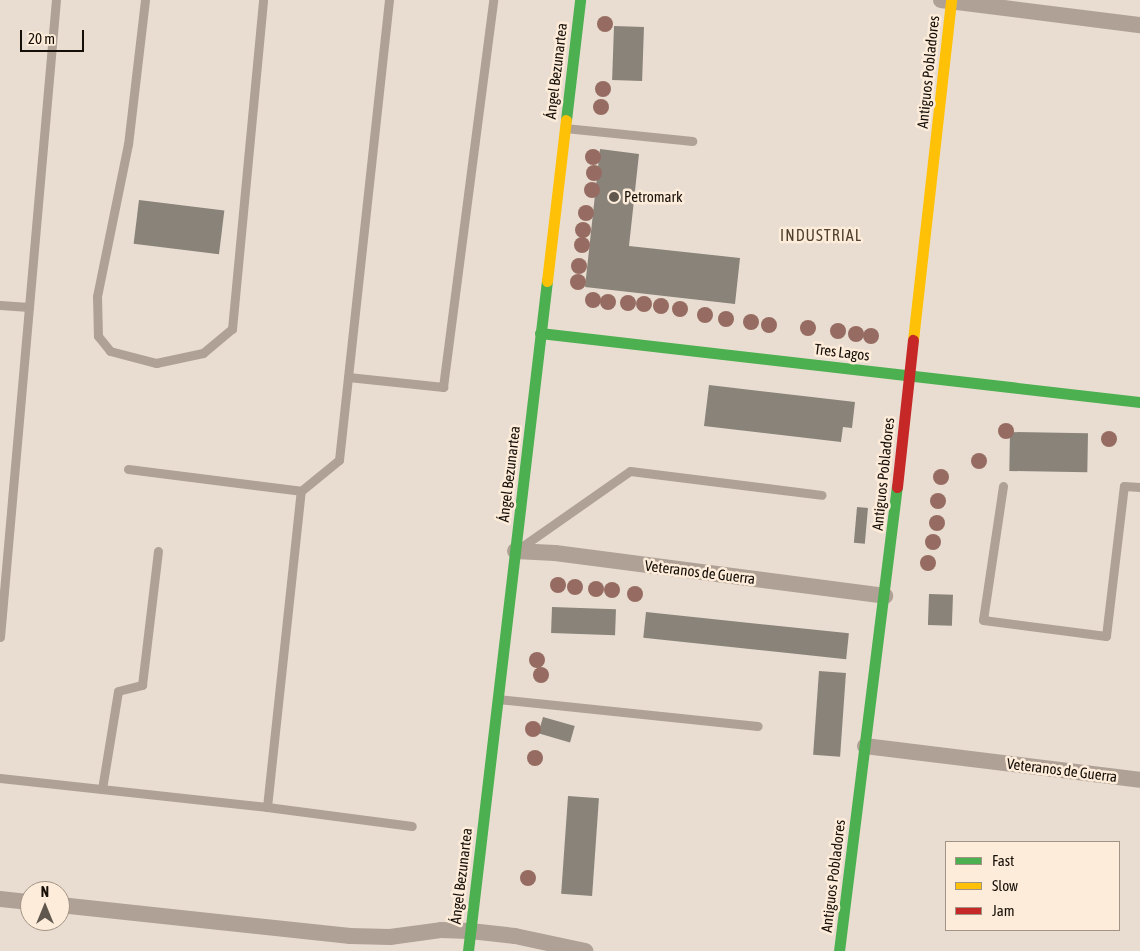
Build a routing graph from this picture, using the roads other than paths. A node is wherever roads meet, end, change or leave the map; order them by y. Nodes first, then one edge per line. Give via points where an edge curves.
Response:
1 (56, 0) edge
2 (145, 0) edge
3 (263, 0) edge
4 (389, 0) edge
5 (493, 0) edge
6 (580, 0) edge
7 (948, 1) edge
8 (1140, 24) edge
9 (564, 128) junction
10 (692, 141) dead end
11 (0, 305) edge
12 (29, 307) junction
13 (540, 333) junction
14 (909, 375) junction
15 (348, 377) junction
16 (1140, 402) edge
17 (128, 469) dead end
18 (1003, 486) dead end
19 (1140, 487) edge
20 (301, 491) junction
21 (822, 495) dead end
22 (158, 551) dead end
23 (514, 552) junction
24 (886, 596) junction
25 (0, 637) edge
26 (497, 700) junction
27 (758, 726) dead end
28 (865, 746) junction
29 (0, 778) edge
30 (1140, 780) edge
31 (102, 789) junction
32 (267, 806) junction
33 (412, 826) dead end
34 (0, 899) edge
35 (20, 901) edge
36 (70, 906) edge
37 (470, 931) junction
38 (468, 951) edge
39 (585, 951) edge
40 (839, 951) edge

1 - 12 lane
2 - 3 lane via 128,144 97,296 98,336 110,351 156,363 203,353 232,329
4 - 15 lane
5 - 15 lane via 443,386
6 - 9 street, Ángel Bezunartea
7 - 8 street
7 - 14 street, Antiguos Pobladores
9 - 10 lane
9 - 13 street, Ángel Bezunartea
11 - 12 lane
12 - 25 lane
13 - 14 street, Tres Lagos
13 - 23 street, Ángel Bezunartea
14 - 16 street, Tres Lagos
14 - 24 street, Antiguos Pobladores
15 - 20 lane via 339,460
17 - 20 lane
18 - 19 lane via 983,620 1106,636 1124,486
20 - 32 lane
21 - 23 lane via 630,472
22 - 31 lane via 142,685 118,691
23 - 24 street, Veteranos de Guerra via 555,553
23 - 26 street, Ángel Bezunartea
24 - 28 street, Antiguos Pobladores
26 - 27 lane
26 - 37 street, Ángel Bezunartea
28 - 30 street, Veteranos de Guerra
28 - 40 street, Antiguos Pobladores
29 - 31 lane
31 - 32 lane
32 - 33 lane
34 - 35 street
36 - 37 street via 350,936 390,937 441,930
37 - 38 street, Ángel Bezunartea
37 - 39 street via 515,936

